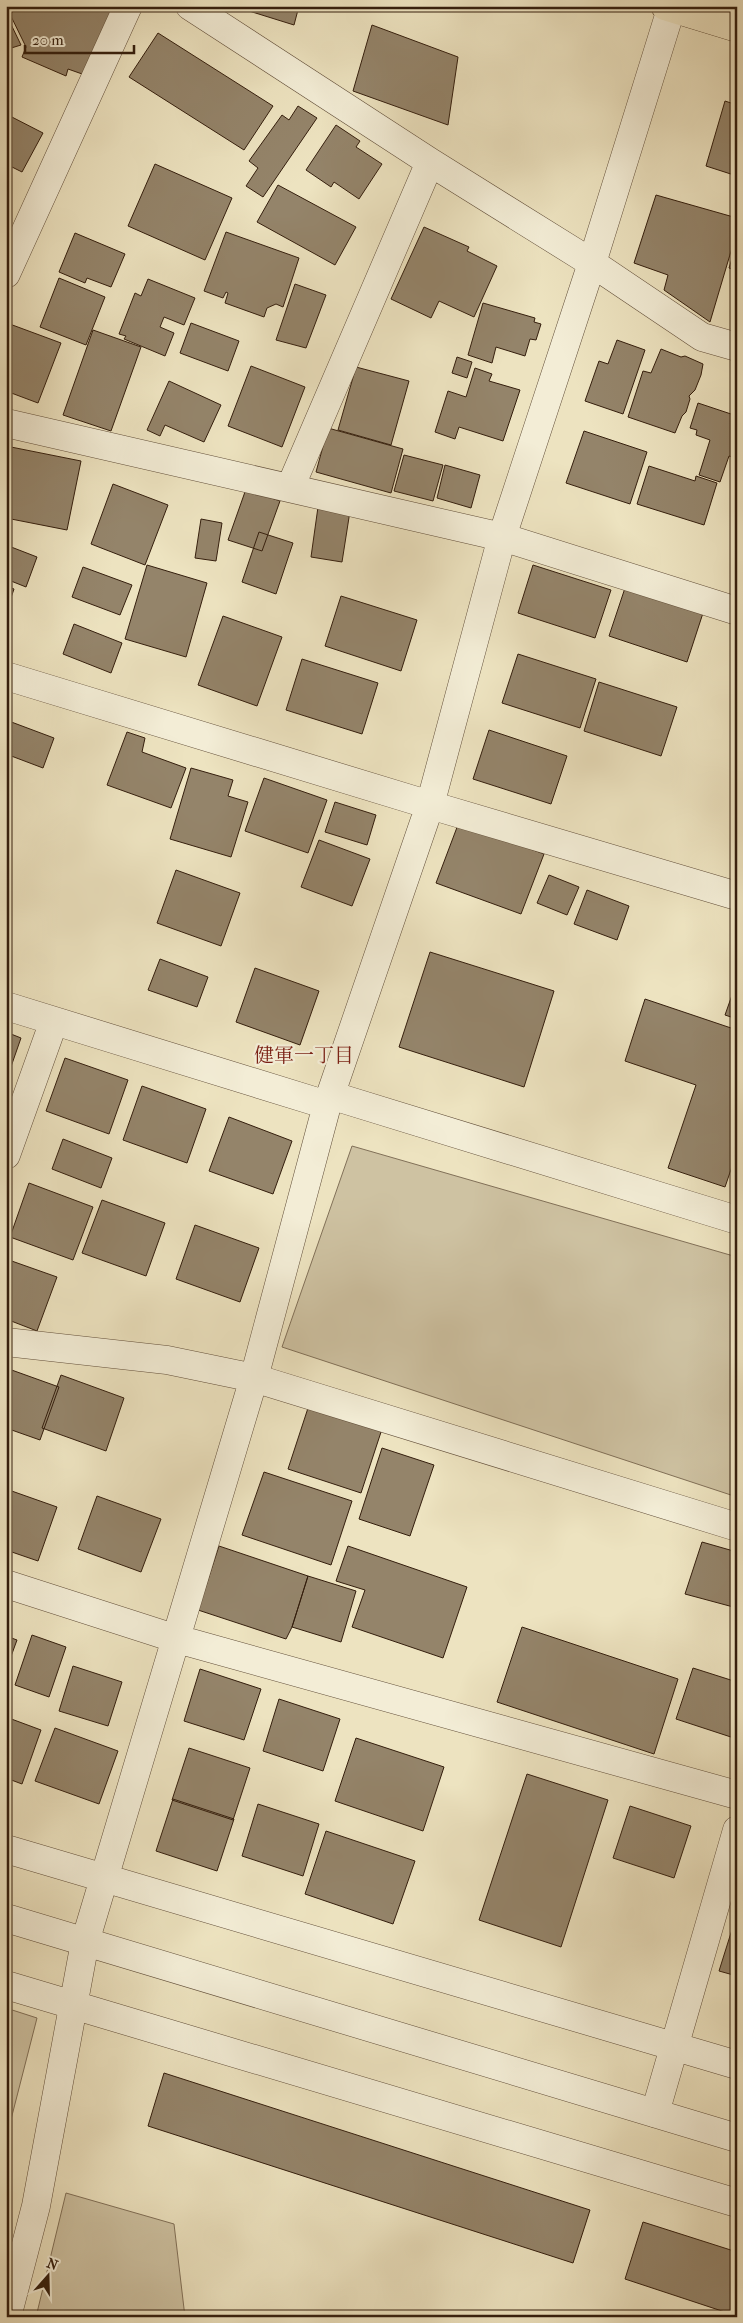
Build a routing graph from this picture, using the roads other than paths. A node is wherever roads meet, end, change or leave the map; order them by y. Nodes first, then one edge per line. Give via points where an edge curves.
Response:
1 (128, 6) edge
2 (190, 6) edge
3 (670, 7) edge
4 (737, 28) edge
5 (430, 162) junction
6 (592, 263) junction
7 (6, 274) edge
8 (737, 347) edge
9 (6, 423) edge
10 (290, 488) junction
11 (502, 537) junction
12 (737, 611) edge
13 (6, 676) edge
14 (430, 805) junction
15 (737, 896) edge
16 (6, 1006) edge
17 (54, 1021) junction
18 (328, 1100) junction
19 (6, 1155) edge
20 (737, 1220) edge
21 (6, 1342) edge
22 (254, 1378) junction
23 (737, 1527) edge
24 (6, 1584) edge
25 (177, 1639) junction
26 (737, 1795) edge
27 (737, 1830) edge
28 (6, 1849) edge
29 (104, 1878) junction
30 (6, 1918) edge
31 (85, 1942) junction
32 (6, 1985) edge
33 (73, 2006) junction
34 (674, 2047) junction
35 (737, 2065) edge
36 (655, 2113) junction
37 (737, 2138) edge
38 (737, 2204) edge
39 (7, 2317) edge

1 - 7 street
2 - 5 street
3 - 4 main road
3 - 6 street
5 - 6 street
5 - 10 street
6 - 8 street via 702,337
6 - 11 street
9 - 10 street
10 - 11 street
11 - 12 street
11 - 14 street
13 - 14 street
14 - 15 street
14 - 18 street
16 - 17 street
17 - 18 street
17 - 19 street
18 - 20 street
18 - 22 street
21 - 22 street via 167,1360
22 - 23 street
22 - 25 street
24 - 25 street
25 - 26 street
25 - 29 street
27 - 34 street
28 - 29 street
29 - 31 street
29 - 34 street
30 - 31 street
31 - 33 street
31 - 36 street
32 - 33 street
33 - 38 street
33 - 39 street via 36,2206
34 - 35 street
34 - 36 street
36 - 37 street

